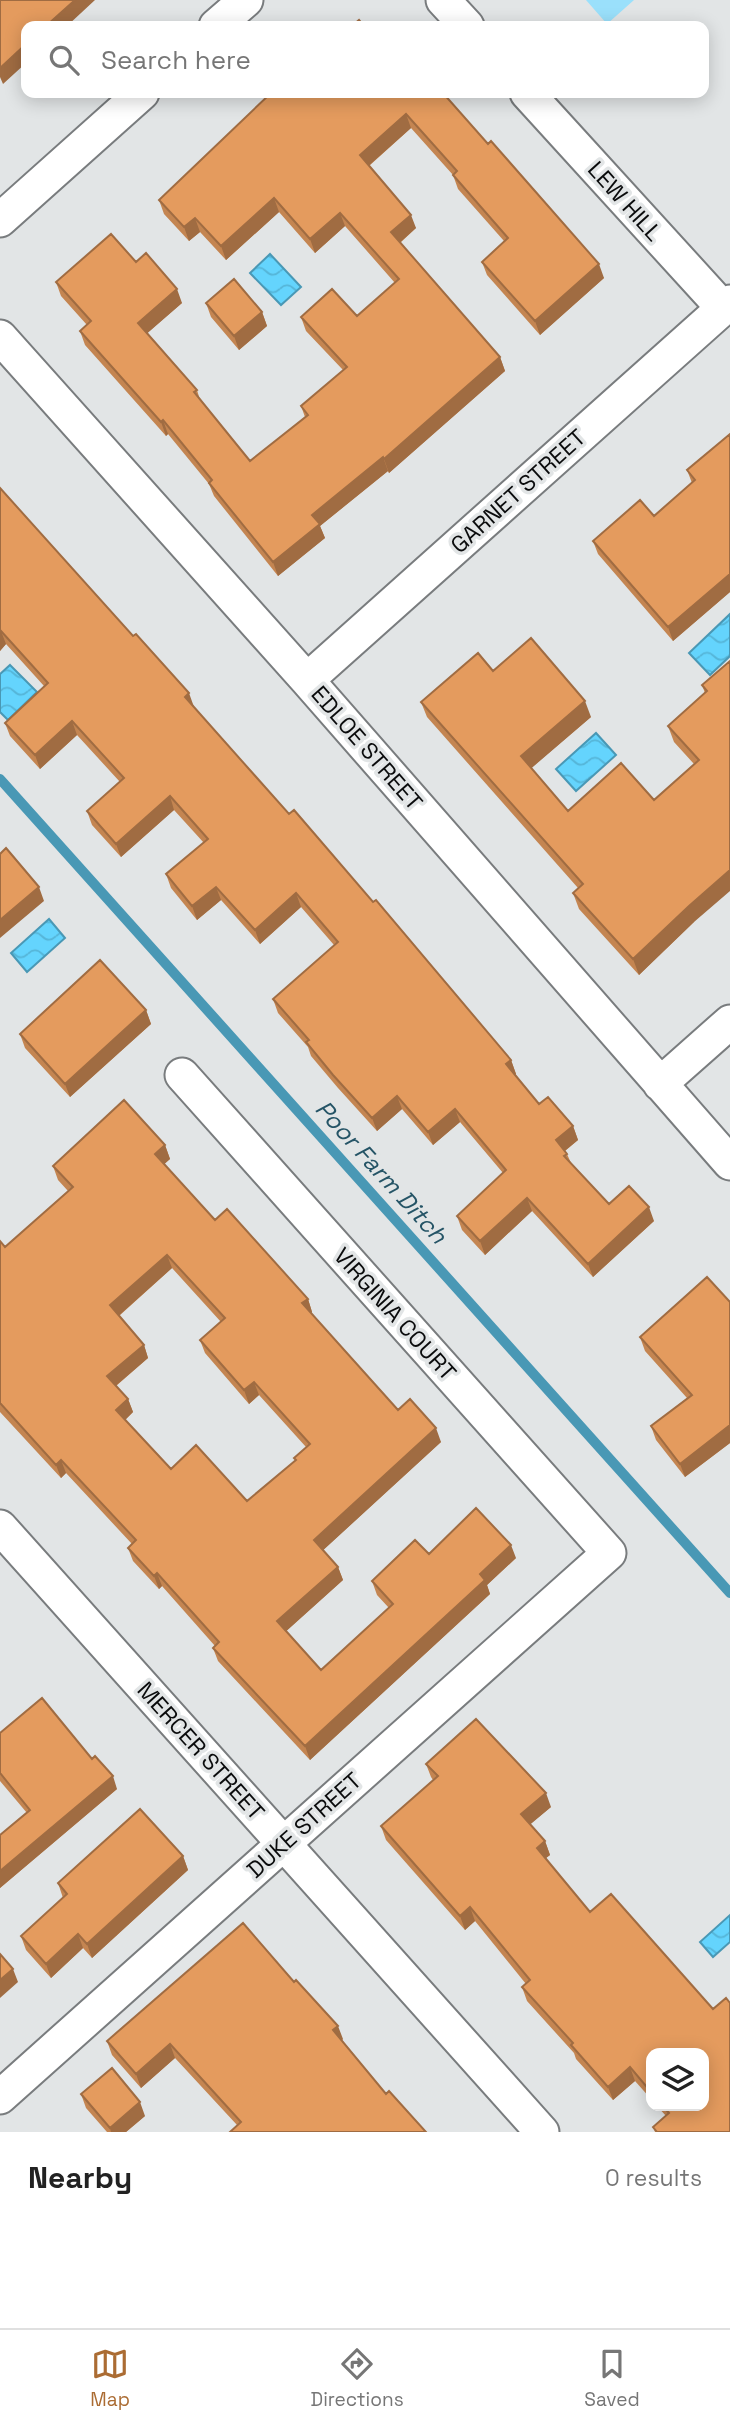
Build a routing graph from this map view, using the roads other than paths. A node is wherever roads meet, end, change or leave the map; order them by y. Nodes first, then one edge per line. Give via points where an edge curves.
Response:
1 (246, 0) edge
2 (443, 0) edge
3 (222, 21) edge
4 (462, 21) edge
5 (136, 98) edge
6 (532, 98) edge
7 (0, 220) edge
8 (726, 305) edge
9 (0, 337) edge
10 (307, 680) junction
11 (730, 1022) edge
12 (182, 1075) dead end
13 (660, 1084) junction
14 (730, 1163) edge
15 (0, 1527) edge
16 (609, 1553) joint
17 (283, 1844) junction
18 (0, 2097) edge
19 (542, 2132) edge

1 - 3 street
2 - 4 street
5 - 7 street
6 - 8 street, LEW HILL
8 - 10 street, GARNET STREET
9 - 10 street, EDLOE STREET
10 - 13 street, EDLOE STREET
11 - 13 street
12 - 16 street, VIRGINIA COURT
13 - 14 street, EDLOE STREET
15 - 17 street, MERCER STREET
16 - 17 street, DUKE STREET
17 - 18 street, DUKE STREET
17 - 19 street, MERCER STREET

